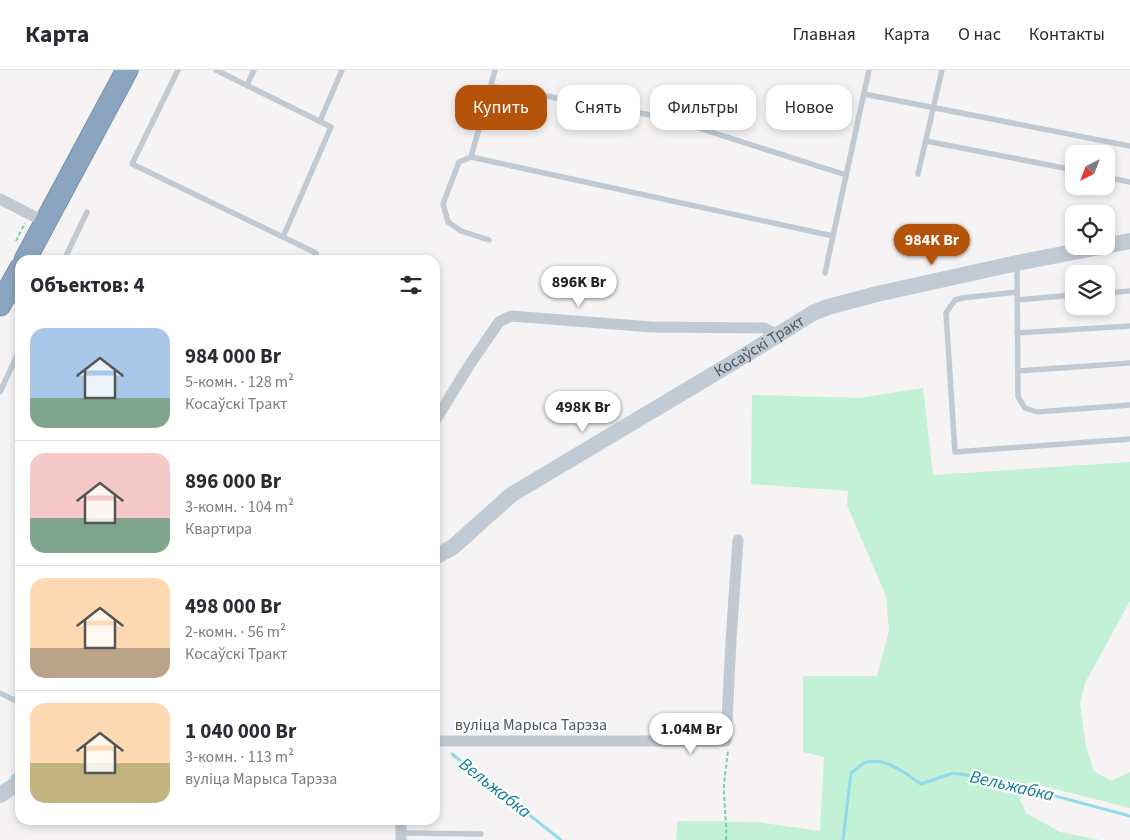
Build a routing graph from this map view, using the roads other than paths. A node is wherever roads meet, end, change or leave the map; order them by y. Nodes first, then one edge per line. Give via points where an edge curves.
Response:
1 (127, 70) edge
2 (178, 70) edge
3 (216, 70) edge
4 (254, 70) edge
5 (342, 70) edge
6 (495, 70) edge
7 (869, 70) edge
8 (942, 70) edge
9 (247, 85) junction
10 (491, 85) edge
11 (864, 94) junction
12 (547, 96) edge
13 (933, 109) junction
14 (320, 121) junction
15 (479, 130) edge
16 (926, 140) junction
17 (1130, 146) edge
18 (471, 157) junction
19 (1065, 168) edge
20 (918, 174) dead end
21 (846, 175) junction
22 (1115, 179) edge
23 (1130, 182) edge
24 (0, 199) edge
25 (87, 212) dead end
26 (45, 222) junction
27 (833, 236) junction
28 (283, 237) junction
29 (489, 240) dead end
30 (1130, 242) edge
31 (28, 255) edge
32 (66, 255) edge
33 (316, 255) edge
34 (1017, 263) junction
35 (825, 273) dead end
36 (15, 278) edge
37 (1130, 291) edge
38 (1017, 292) junction
39 (1115, 292) edge
40 (1065, 296) edge
41 (1017, 300) junction
42 (0, 305) edge
43 (1130, 326) edge
44 (1017, 333) junction
45 (776, 337) junction
46 (15, 360) edge
47 (1130, 362) edge
48 (1018, 371) junction
49 (0, 392) edge
50 (1130, 405) edge
51 (440, 413) edge
52 (1130, 439) edge
53 (738, 540) dead end
54 (440, 554) edge
55 (0, 692) edge
56 (14, 700) dead end
57 (440, 741) edge
58 (15, 785) edge
59 (0, 794) edge
60 (481, 834) dead end
61 (401, 836) edge

1 - 26 highway
2 - 28 lane via 132,164
3 - 9 lane
4 - 9 lane
5 - 14 lane
6 - 10 lane
7 - 11 lane
8 - 13 lane
9 - 14 lane
11 - 13 lane
11 - 21 lane
12 - 21 lane via 667,118
13 - 16 lane
13 - 17 lane
14 - 28 lane via 331,127 330,133
15 - 18 lane
16 - 19 lane
16 - 20 lane
18 - 27 lane
18 - 29 lane via 459,162 443,204 448,222 461,231
21 - 27 lane
22 - 23 lane
24 - 26 street
25 - 32 lane
26 - 31 highway
27 - 35 lane
28 - 33 lane
30 - 34 main road, Косаўскі Тракт
34 - 38 lane
34 - 45 main road, Косаўскі Тракт via 828,307
36 - 42 highway
37 - 39 lane
38 - 41 lane
38 - 52 lane via 955,300 946,313 955,452
40 - 41 lane
41 - 44 lane
43 - 44 lane
44 - 48 lane
45 - 51 street via 764,328 652,327 511,316 499,322
45 - 54 main road, Косаўскі Тракт via 511,495 461,541
46 - 49 lane
47 - 48 lane
48 - 50 lane via 1018,397 1025,408 1037,412
53 - 57 street, вуліца Марыса Тарэза via 726,742
55 - 56 lane
58 - 59 main road
60 - 61 lane

